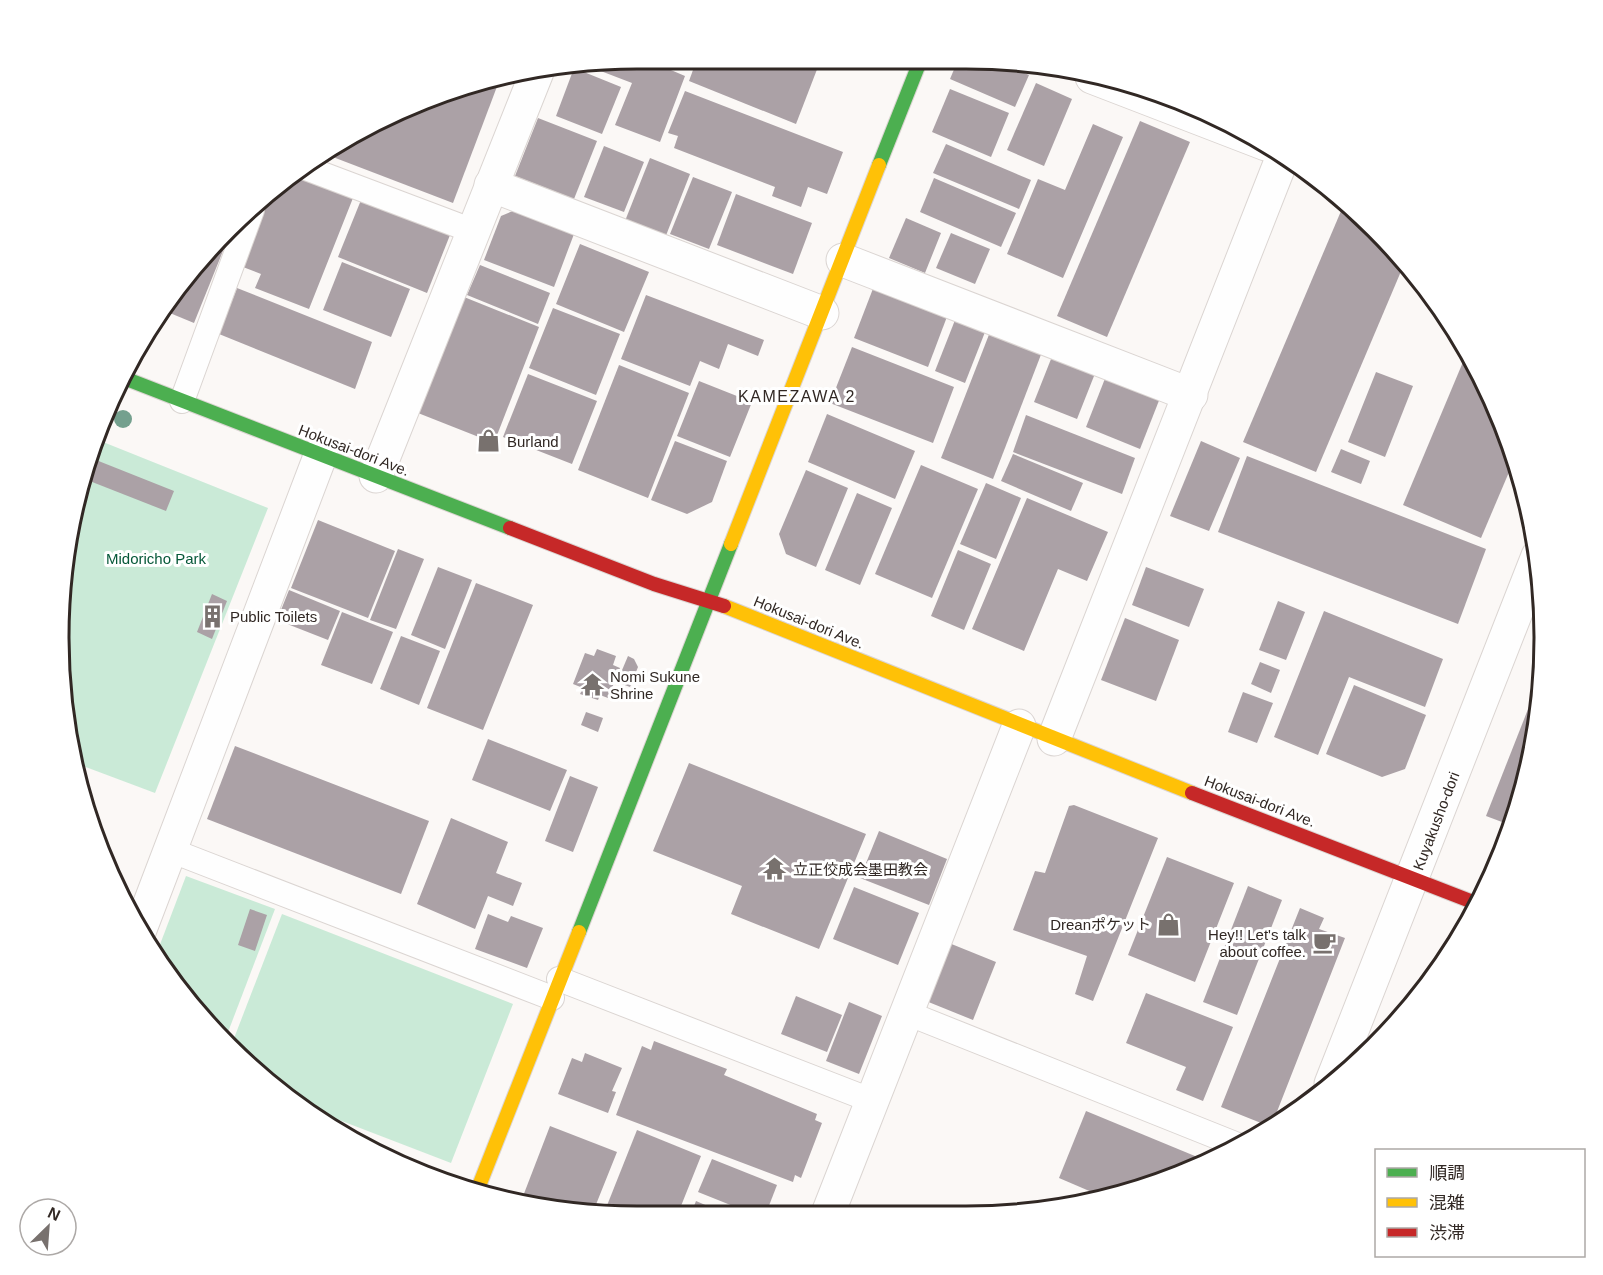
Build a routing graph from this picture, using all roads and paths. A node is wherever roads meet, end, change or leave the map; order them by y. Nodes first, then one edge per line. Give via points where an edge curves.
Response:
1 (917, 69) edge
2 (534, 79) edge
3 (1280, 164) edge
4 (313, 171) edge
5 (491, 185) junction
6 (246, 226) edge
7 (472, 231) junction
8 (843, 260) junction
9 (822, 313) junction
10 (131, 381) edge
11 (1191, 395) junction
12 (182, 401) junction
13 (321, 454) junction
14 (376, 476) junction
15 (1530, 576) edge
16 (709, 600) junction
17 (1019, 726) junction
18 (1054, 739) junction
19 (170, 850) junction
20 (1414, 879) junction
21 (1469, 901) edge
22 (144, 920) edge
23 (556, 988) junction
24 (907, 1013) junction
25 (1338, 1067) edge
26 (873, 1101) junction
27 (1228, 1141) edge
28 (480, 1184) edge
29 (831, 1206) edge

1 - 8 street
2 - 5 street
3 - 11 street
4 - 7 lane
5 - 7 street
5 - 9 street
6 - 12 lane
7 - 14 street
8 - 9 street
8 - 11 street
9 - 16 street
10 - 12 street, Hokusai-dori Ave.
11 - 18 street
12 - 13 street, Hokusai-dori Ave.
13 - 14 street, Hokusai-dori Ave.
13 - 19 street
14 - 16 street, Hokusai-dori Ave. via 654,584
15 - 20 street, Kuyakusho-dori
16 - 17 street, Hokusai-dori Ave.
16 - 23 street
17 - 18 street, Hokusai-dori Ave.
17 - 24 street
18 - 20 street, Hokusai-dori Ave.
19 - 22 street
19 - 23 lane
20 - 21 street, Hokusai-dori Ave.
20 - 25 street, Kuyakusho-dori
23 - 26 lane
23 - 28 street
24 - 26 street
24 - 27 lane
26 - 29 street

